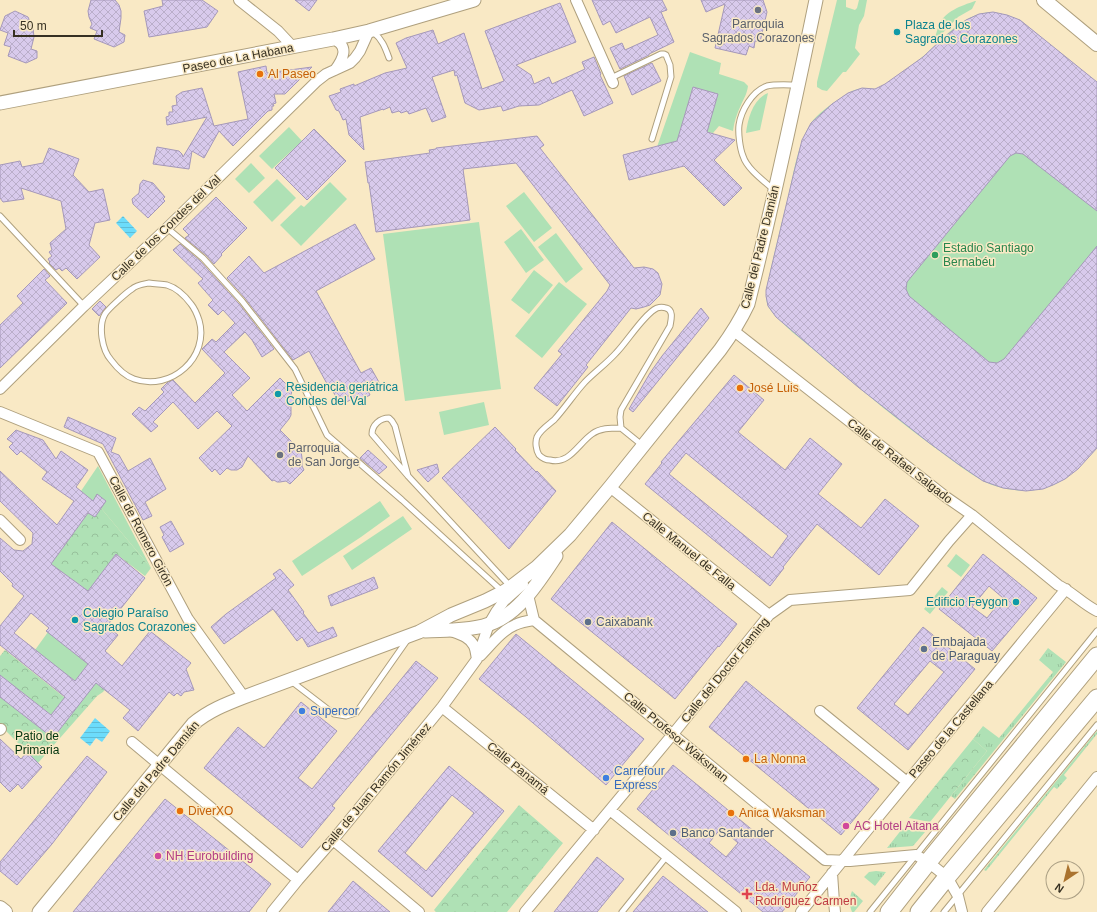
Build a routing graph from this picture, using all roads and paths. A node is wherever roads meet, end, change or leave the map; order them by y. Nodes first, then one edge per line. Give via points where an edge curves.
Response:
1 (239, 0) edge
2 (474, 0) edge
3 (576, 0) edge
4 (816, 0) edge
5 (1052, 2) edge
6 (370, 30) junction
7 (333, 39) junction
8 (1097, 44) edge
9 (293, 47) junction
10 (389, 58) dead end
11 (335, 70) junction
12 (612, 81) joint
13 (798, 85) junction
14 (0, 102) edge
15 (652, 139) dead end
16 (775, 191) junction
17 (0, 216) edge
18 (168, 228) junction
19 (117, 299) joint
20 (84, 306) junction
21 (734, 331) junction
22 (0, 389) edge
23 (0, 412) edge
24 (621, 428) junction
25 (643, 445) junction
26 (408, 476) junction
27 (610, 487) junction
28 (972, 515) junction
29 (0, 520) edge
30 (570, 534) junction
31 (20, 540) dead end
32 (537, 567) junction
33 (507, 589) junction
34 (1066, 589) junction
35 (528, 595) junction
36 (1097, 611) edge
37 (769, 615) junction
38 (534, 620) junction
39 (490, 624) junction
40 (450, 630) junction
41 (1097, 631) edge
42 (415, 633) junction
43 (1097, 656) edge
44 (477, 659) junction
45 (290, 680) junction
46 (244, 697) junction
47 (1097, 698) edge
48 (442, 707) junction
49 (820, 711) dead end
50 (1097, 724) edge
51 (673, 734) junction
52 (132, 742) dead end
53 (160, 765) junction
54 (1097, 777) edge
55 (907, 782) junction
56 (610, 810) junction
57 (594, 830) junction
58 (333, 840) junction
59 (667, 856) junction
60 (922, 858) junction
61 (842, 861) junction
62 (832, 873) junction
63 (947, 877) junction
64 (298, 880) junction
65 (958, 896) junction
66 (0, 908) edge
67 (5, 912) edge
68 (39, 912) edge
69 (272, 912) edge
70 (420, 912) edge
71 (525, 912) edge
72 (622, 912) edge
73 (736, 912) edge
74 (801, 912) edge
75 (835, 912) edge
76 (870, 912) edge
77 (889, 912) edge
78 (919, 912) edge
79 (944, 912) edge
80 (962, 912) edge
81 (987, 912) edge

1 - 9 street via 278,31
2 - 6 street, Paseo de La Habana
3 - 12 street
4 - 13 street, Calle del Padre Damián
5 - 8 main road
6 - 7 street, Paseo de La Habana
6 - 10 lane via 380,37
6 - 11 street, Calle de los Condes del Val via 355,58
7 - 9 street, Paseo de La Habana
7 - 11 street via 340,44 344,53
9 - 14 street, Paseo de La Habana
11 - 18 street, Calle de los Condes del Val via 317,81
12 - 15 lane via 661,54 666,55 671,77
13 - 16 street, Calle del Padre Damián
13 - 16 lane via 767,86 758,90 749,100 739,126 743,157 752,170
16 - 21 street, Calle del Padre Damián via 748,304
17 - 20 lane
18 - 20 street, Calle de los Condes del Val via 108,289
18 - 33 lane via 204,258 280,350 294,369 327,435
19 - 19 lane via 105,314 102,327 103,343 109,358 120,371 134,379 151,382 167,379 182,371 193,359 199,344 201,328 195,310 184,295 168,285 149,283 132,288
20 - 22 street, Calle de los Condes del Val
21 - 25 street, Calle del Padre Damián
21 - 28 street, Calle de Rafael Salgado
23 - 46 street, Calle de Romero Girón via 98,452 188,619
24 - 24 lane via 621,410 670,326 672,318 669,308 658,308 650,312 616,353 584,383 554,420 542,430 537,437 537,449 544,459 560,461 599,430
24 - 25 lane
25 - 27 street, Calle del Padre Damián
26 - 26 lane via 395,426 389,418 380,420 374,425 372,434
26 - 33 lane via 500,576
27 - 30 street, Calle del Padre Damián
27 - 37 street, Calle Manuel de Falla
28 - 34 street, Calle de Rafael Salgado
28 - 37 street, Calle del Doctor Fleming via 910,590 790,600
29 - 31 street
30 - 32 street, Calle del Padre Damián
30 - 35 street, Calle del Padre Damián
32 - 33 street, Calle del Padre Damián
32 - 39 street, Calle del Padre Damián via 499,607
33 - 42 street, Calle del Padre Damián
34 - 36 street
34 - 55 street, Paseo de la Castellana
35 - 38 street
35 - 39 street, Calle del Padre Damián via 512,612
37 - 51 street, Calle del Doctor Fleming
38 - 44 street via 522,622 508,629
38 - 51 street, Calle Profesor Waksman
39 - 40 street, Calle del Padre Damián
39 - 44 street, Calle del Padre Damián
40 - 42 street, Calle del Padre Damián
40 - 44 street via 462,634 474,645
41 - 60 lane
42 - 45 street, Calle del Padre Damián
42 - 45 lane via 356,713 346,716 334,714
43 - 60 highway
44 - 48 street, Calle de Juan Ramón Jiménez
45 - 46 street, Calle del Padre Damián
46 - 53 street, Calle del Padre Damián via 201,717
47 - 63 highway
48 - 57 street, Calle Panamá
48 - 58 street, Calle de Juan Ramón Jiménez
49 - 55 street
50 - 65 lane
51 - 56 street, Calle del Doctor Fleming
51 - 61 street, Calle Profesor Waksman via 825,860
52 - 53 street
53 - 64 street
53 - 68 street, Calle del Padre Damián
54 - 81 street
55 - 61 street, Paseo de la Castellana
56 - 57 street, Calle del Doctor Fleming
56 - 59 street
57 - 71 street, Calle del Doctor Fleming
58 - 64 street, Calle de Juan Ramón Jiménez
58 - 70 street
59 - 72 lane
59 - 73 street
60 - 61 street
60 - 63 street
60 - 76 lane
60 - 77 highway
61 - 62 street, Paseo de la Castellana
62 - 74 street, Paseo de la Castellana
62 - 75 street
63 - 65 street
63 - 78 highway
64 - 69 street, Calle de Juan Ramón Jiménez
65 - 79 lane
65 - 80 street
66 - 67 main road

